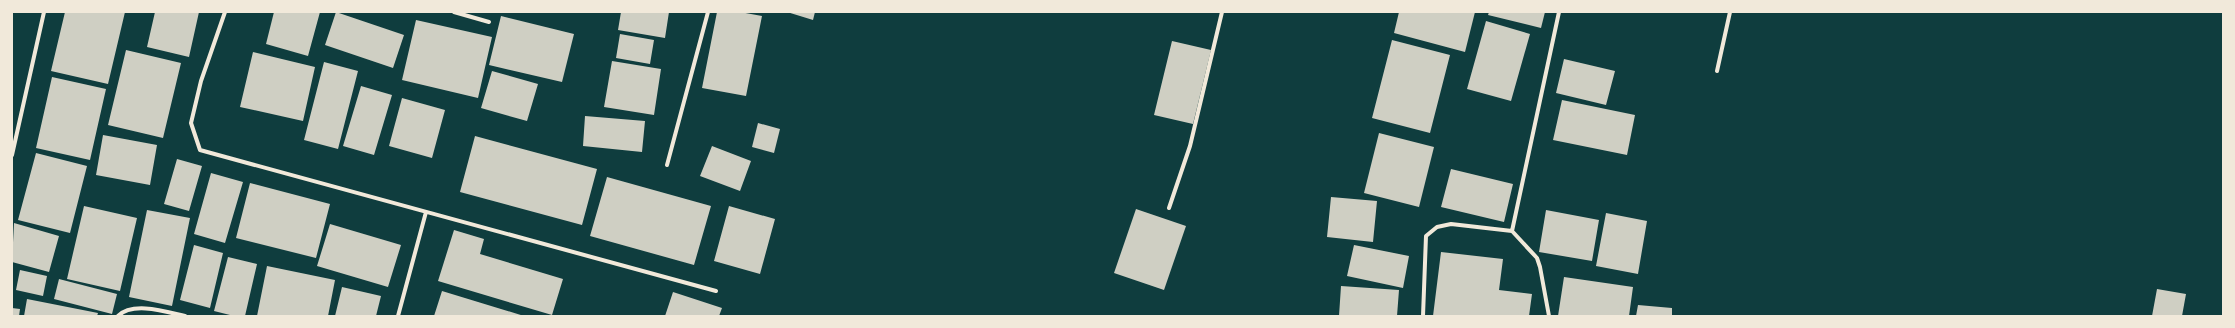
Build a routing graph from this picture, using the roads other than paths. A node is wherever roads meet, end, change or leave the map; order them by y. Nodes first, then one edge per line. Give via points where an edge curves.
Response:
1 (44, 12) edge
2 (225, 12) edge
3 (454, 12) edge
4 (708, 12) edge
5 (1222, 12) edge
6 (1559, 12) edge
7 (1730, 12) edge
8 (489, 22) dead end
9 (1717, 71) dead end
10 (12, 155) edge
11 (667, 165) dead end
12 (1169, 208) dead end
13 (426, 212) junction
14 (1512, 231) junction
15 (716, 291) dead end
16 (118, 316) edge
17 (185, 316) edge
18 (398, 316) edge
19 (1423, 316) edge
20 (1549, 316) edge

1 - 10 street
2 - 13 street via 201,81 191,123 200,150
3 - 8 street
4 - 11 street
5 - 12 street via 1190,146
6 - 14 street
7 - 9 street
13 - 15 street
13 - 18 street
14 - 19 street via 1451,224 1437,227 1426,236
14 - 20 street via 1537,258
16 - 17 street via 123,311 150,308

